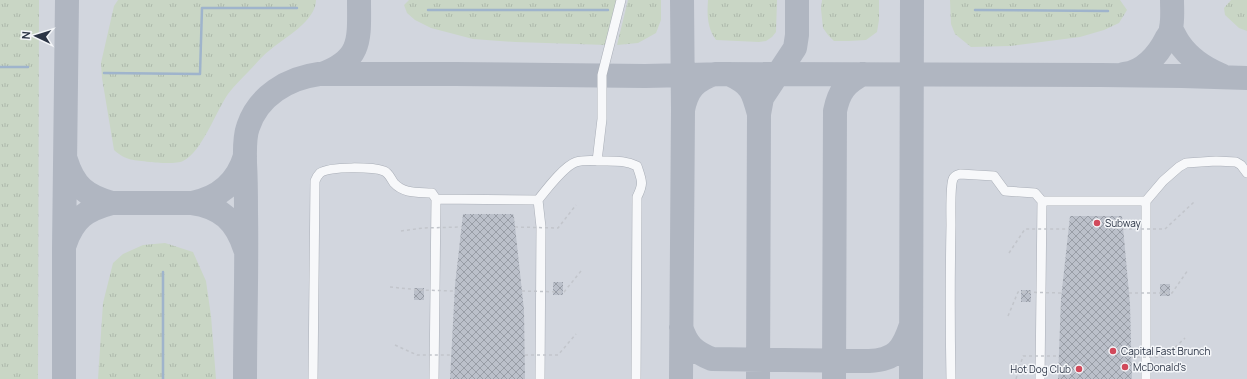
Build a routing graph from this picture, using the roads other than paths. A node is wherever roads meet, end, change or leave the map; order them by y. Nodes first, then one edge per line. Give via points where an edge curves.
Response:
1 (621, 0) edge
2 (597, 161) junction
3 (1247, 173) edge
4 (436, 200) junction
5 (538, 200) junction
6 (1042, 201) junction
7 (1146, 201) junction
8 (313, 379) edge
9 (434, 379) edge
10 (540, 379) edge
11 (636, 379) edge
12 (951, 379) edge
13 (1040, 379) edge
14 (1146, 379) edge

1 - 2 lane via 602,75 602,119
2 - 5 lane via 576,162 568,167
2 - 11 lane via 631,163 637,166 641,179 642,187 637,197
3 - 7 lane via 1241,164 1236,162 1186,163 1163,181
4 - 5 lane
4 - 8 lane via 432,193 402,190 387,172 376,169 329,169 320,173 315,181
4 - 9 lane
5 - 10 lane via 541,227
6 - 7 lane
6 - 12 lane via 1035,193 1005,191 994,176 960,174 953,178 950,267
6 - 13 lane
7 - 14 lane

